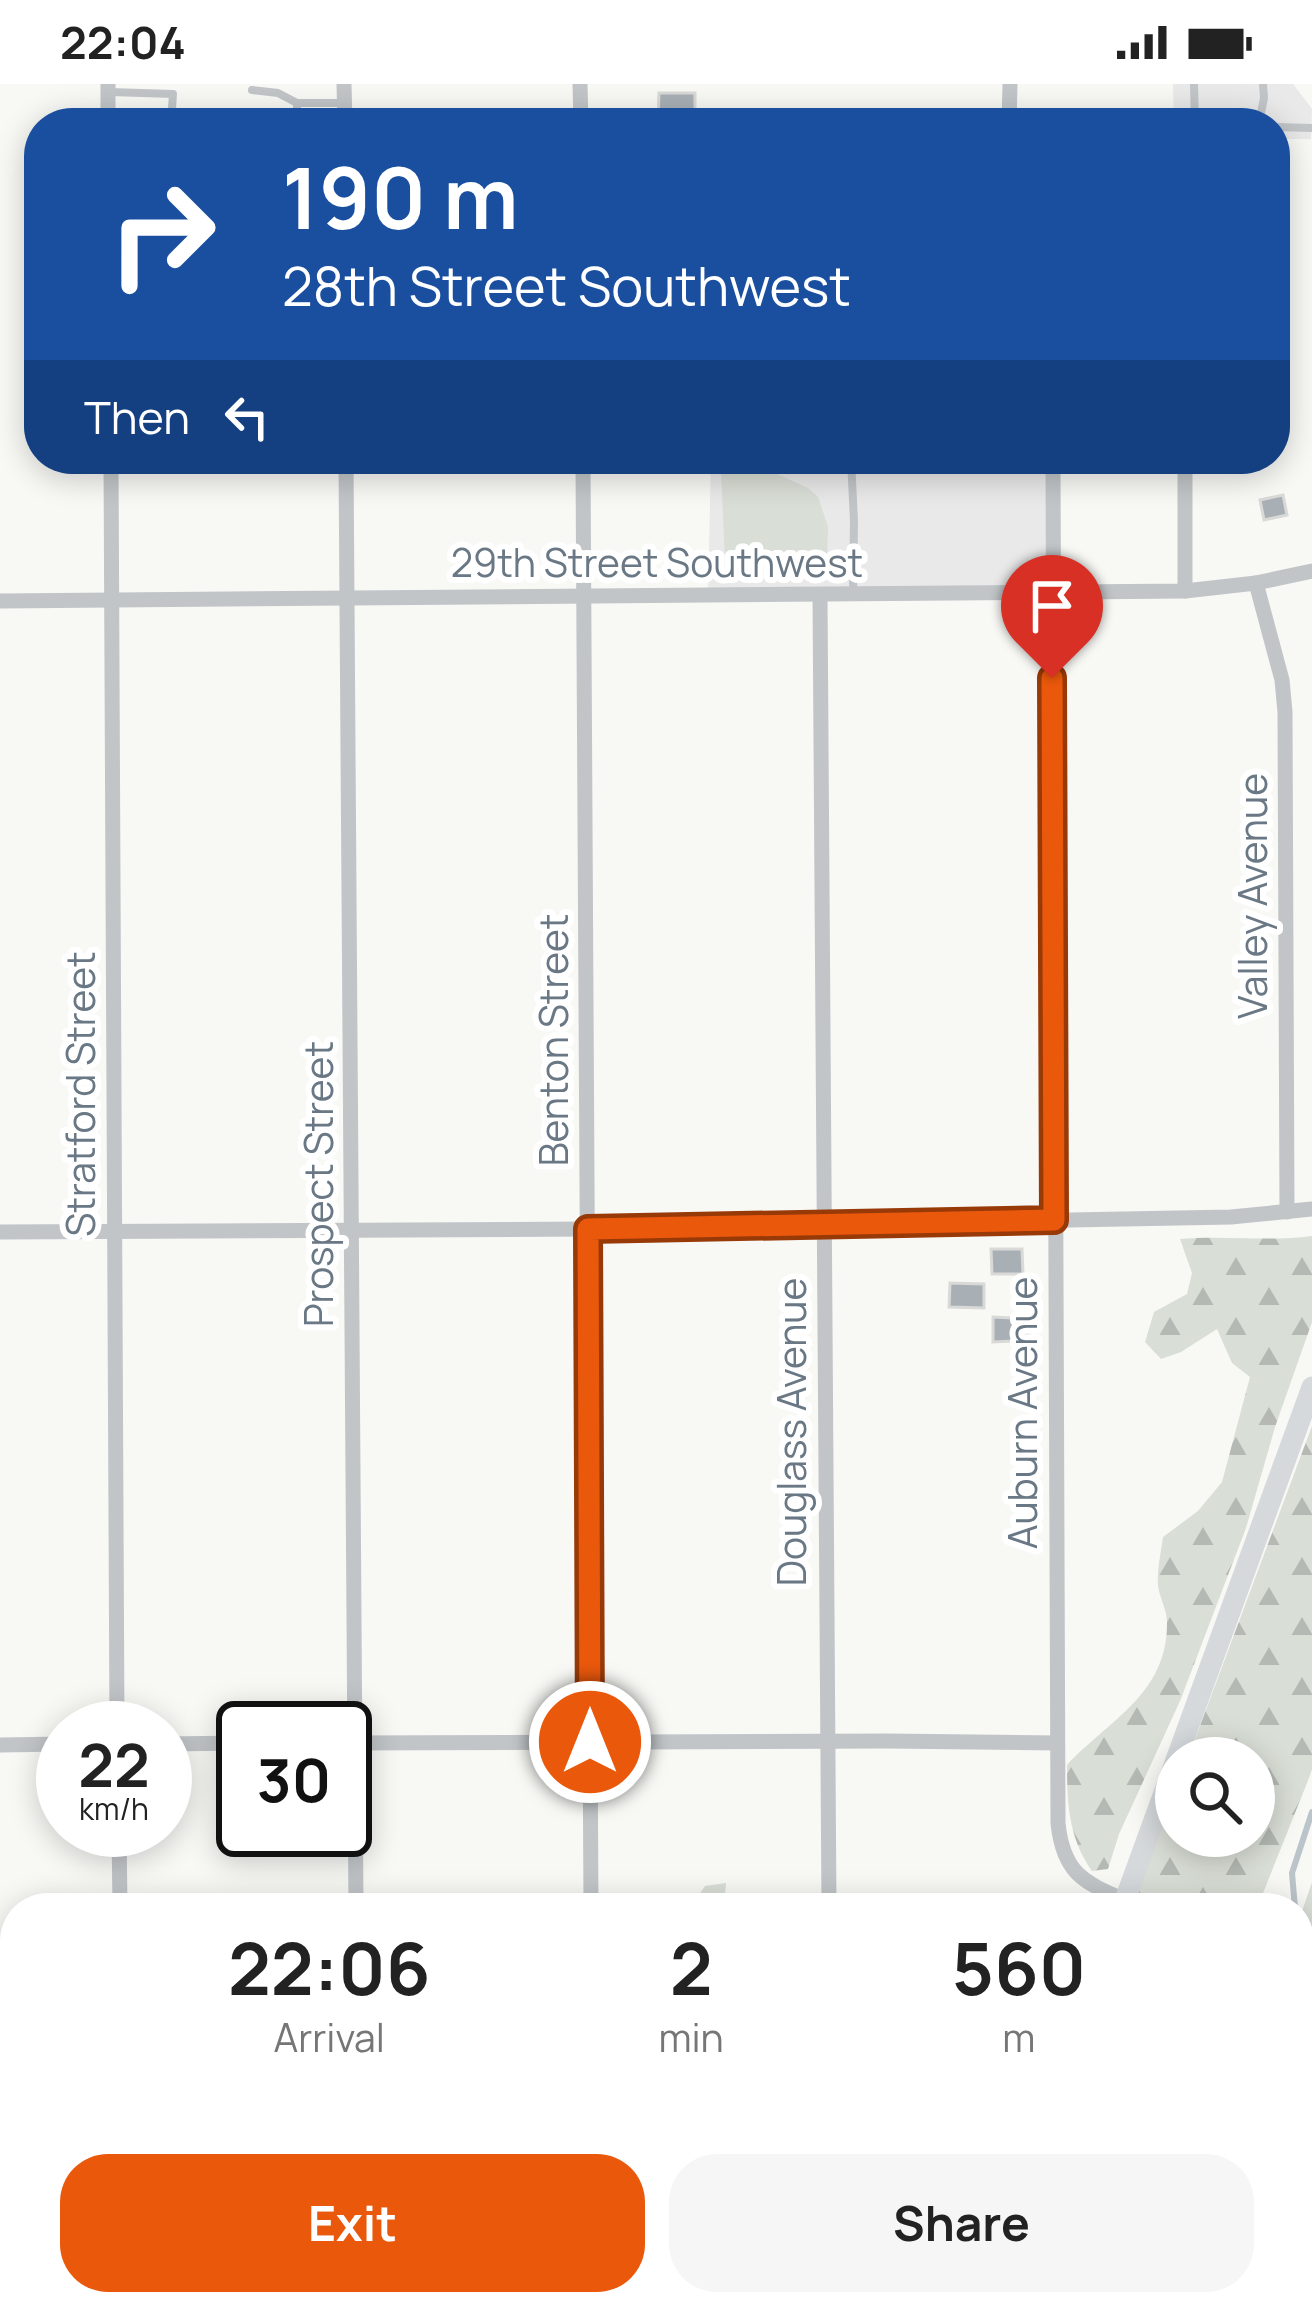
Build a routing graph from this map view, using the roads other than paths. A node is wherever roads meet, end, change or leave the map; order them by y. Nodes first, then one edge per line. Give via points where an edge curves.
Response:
1 (344, 84) edge
2 (108, 88) edge
3 (252, 90) dead end
4 (344, 103) junction
5 (297, 104) junction
6 (172, 108) edge
7 (297, 108) edge
8 (344, 108) edge
9 (111, 474) edge
10 (346, 474) edge
11 (584, 474) edge
12 (851, 474) edge
13 (1053, 474) edge
14 (1185, 474) edge
15 (1312, 571) edge
16 (1256, 584) junction
17 (1185, 591) junction
18 (1052, 593) junction
19 (820, 595) junction
20 (853, 595) junction
21 (584, 597) junction
22 (111, 598) junction
23 (347, 598) junction
24 (0, 601) edge
25 (1312, 1210) edge
26 (1287, 1212) junction
27 (1054, 1220) junction
28 (824, 1224) junction
29 (588, 1229) junction
30 (351, 1231) junction
31 (0, 1232) edge
32 (115, 1232) junction
33 (1312, 1387) edge
34 (117, 1701) edge
35 (350, 1701) edge
36 (827, 1741) junction
37 (590, 1742) junction
38 (372, 1743) edge
39 (1057, 1743) junction
40 (36, 1744) edge
41 (0, 1745) edge
42 (119, 1857) edge
43 (354, 1857) edge
44 (120, 1893) edge
45 (355, 1893) edge
46 (591, 1893) edge
47 (829, 1893) edge
48 (1105, 1893) edge
49 (1127, 1893) edge

1 - 4 street
2 - 6 lane via 172,94
3 - 5 lane
4 - 5 lane
4 - 8 street
5 - 7 lane
9 - 22 street, Stratford Street
10 - 23 street, Prospect Street
11 - 21 street, Benton Street
12 - 20 lane
13 - 18 street, Auburn Avenue
14 - 17 street
15 - 16 street, 29th Street Southwest
16 - 17 street, 29th Street Southwest
16 - 26 street, Valley Avenue via 1285,712
17 - 18 street, 29th Street Southwest
18 - 20 street, 29th Street Southwest
18 - 27 street, Auburn Avenue
19 - 20 street, 29th Street Southwest
19 - 21 street, 29th Street Southwest
19 - 28 street, Douglass Avenue
21 - 23 street, 29th Street Southwest
21 - 29 street, Benton Street
22 - 23 street, 29th Street Southwest
22 - 24 street, 29th Street Southwest
22 - 32 street, Stratford Street
23 - 30 street, Prospect Street
25 - 26 street
26 - 27 street
27 - 28 street
27 - 39 street, Auburn Avenue
28 - 29 street
28 - 36 street, Douglass Avenue
29 - 30 street
29 - 37 street, Benton Street
30 - 32 street
30 - 35 street, Prospect Street
31 - 32 street
32 - 34 street, Stratford Street
33 - 49 main road
36 - 37 street
36 - 39 street
36 - 47 street, Douglass Avenue
37 - 38 street
37 - 46 street, Benton Street
39 - 48 street, Auburn Avenue via 1064,1855
40 - 41 street
42 - 44 street
43 - 45 street, Prospect Street

